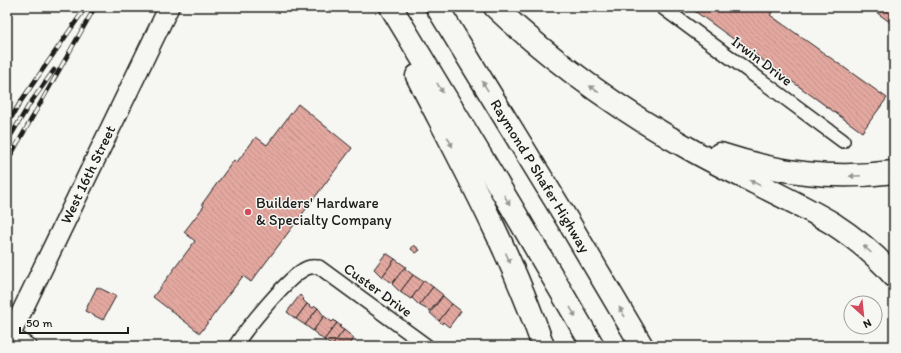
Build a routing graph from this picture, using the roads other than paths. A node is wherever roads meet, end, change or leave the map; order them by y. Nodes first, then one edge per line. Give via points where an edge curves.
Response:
1 (169, 7) edge
2 (382, 7) edge
3 (391, 7) edge
4 (437, 7) edge
5 (495, 7) edge
6 (662, 7) edge
7 (627, 110) junction
8 (843, 141) dead end
9 (894, 172) edge
10 (894, 276) edge
11 (9, 338) edge
12 (30, 346) edge
13 (235, 346) edge
14 (427, 346) edge
15 (543, 346) edge
16 (593, 346) edge
17 (642, 346) edge

1 - 11 street, West 16th Street
2 -> 15 highway via 493,227
3 -> 16 highway
17 -> 4 highway, Raymond P Shafer Highway via 572,226
7 -> 5 highway via 557,61
6 - 8 street, Irwin Drive
9 -> 7 highway via 831,176 760,166 716,153
10 -> 7 highway via 850,234 701,155
11 - 12 street
13 - 14 street, Custer Drive via 265,308 307,267 319,267

